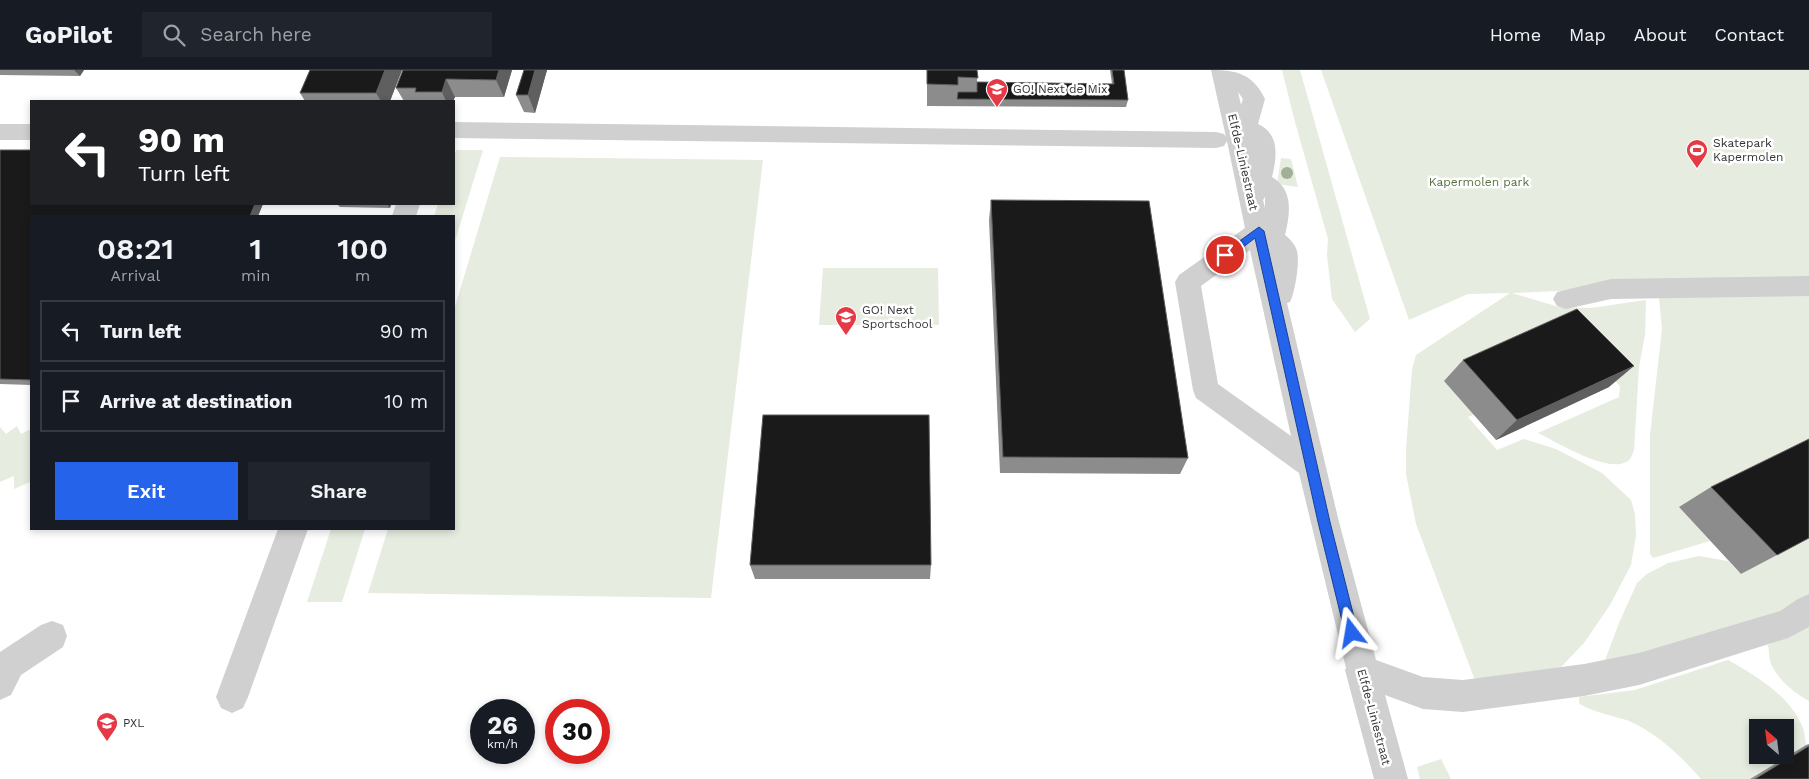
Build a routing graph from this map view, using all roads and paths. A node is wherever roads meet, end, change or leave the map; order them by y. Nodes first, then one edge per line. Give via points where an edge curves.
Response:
1 (1229, 78) edge
2 (455, 130) edge
3 (0, 132) edge
4 (30, 132) edge
5 (1216, 140) dead end
6 (1265, 243) junction
7 (1809, 286) edge
8 (1566, 299) dead end
9 (1311, 466) junction
10 (293, 530) edge
11 (1809, 609) edge
12 (52, 636) dead end
13 (1361, 670) junction
14 (0, 684) edge
15 (232, 697) dead end
16 (1391, 779) edge

1 - 6 street, Elfde-Liniestraat via 1252,186 1273,190 1278,199
2 - 5 street
3 - 4 street
6 - 9 street, Elfde-Liniestraat
6 - 9 street via 1188,282 1206,390
7 - 8 street via 1611,289
9 - 13 street, Elfde-Liniestraat
10 - 15 street
11 - 13 street via 1788,623 1640,669 1584,680 1463,696 1423,693
12 - 14 street via 10,664
13 - 16 street, Elfde-Liniestraat

